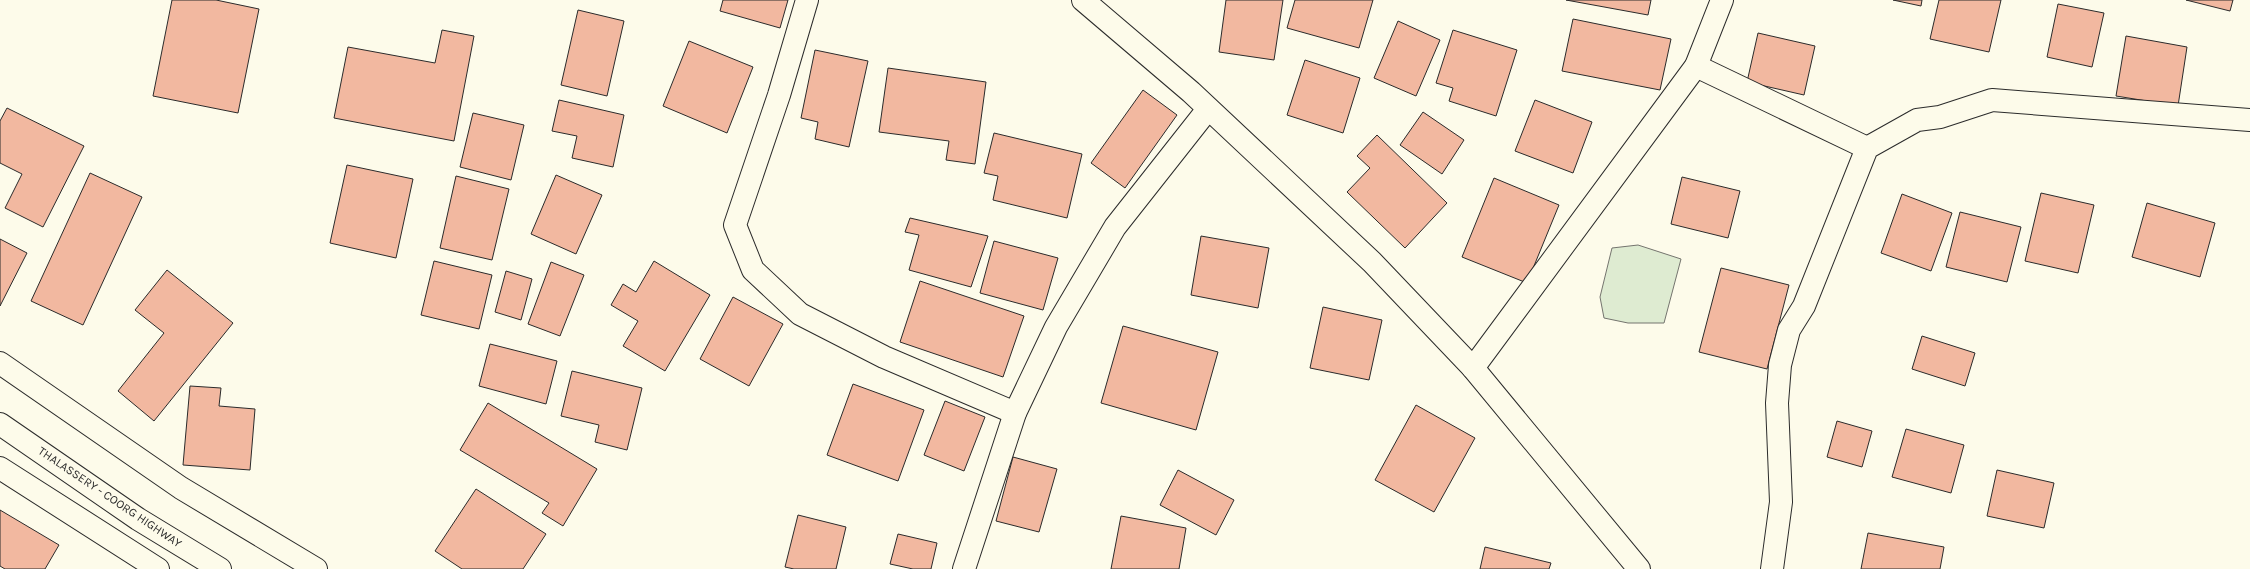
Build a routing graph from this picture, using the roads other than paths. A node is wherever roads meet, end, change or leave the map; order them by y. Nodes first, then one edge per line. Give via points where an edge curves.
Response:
1 (807, 0) edge
2 (1083, 0) edge
3 (1722, 0) edge
4 (1696, 66) junction
5 (1208, 108) junction
6 (2250, 120) edge
7 (1868, 148) junction
8 (0, 363) edge
9 (1473, 368) junction
10 (1015, 413) junction
11 (0, 424) edge
12 (0, 468) edge
13 (158, 569) edge
14 (220, 569) edge
15 (316, 569) edge
16 (964, 569) edge
17 (1638, 569) edge
18 (1772, 569) edge

1 - 10 street via 779,95 735,225 753,270 800,314 884,357
2 - 5 street
3 - 4 street
4 - 7 street
4 - 9 street
5 - 9 street via 1372,262
5 - 10 street via 1115,227 1056,327
6 - 7 street via 1992,100 1940,117 1917,120
7 - 18 street via 1804,306 1789,330 1780,365 1777,403 1781,502
8 - 15 street via 181,488
9 - 17 street
10 - 16 street
11 - 14 street, THALASSERY - COORG HIGHWAY via 138,519
12 - 13 street

